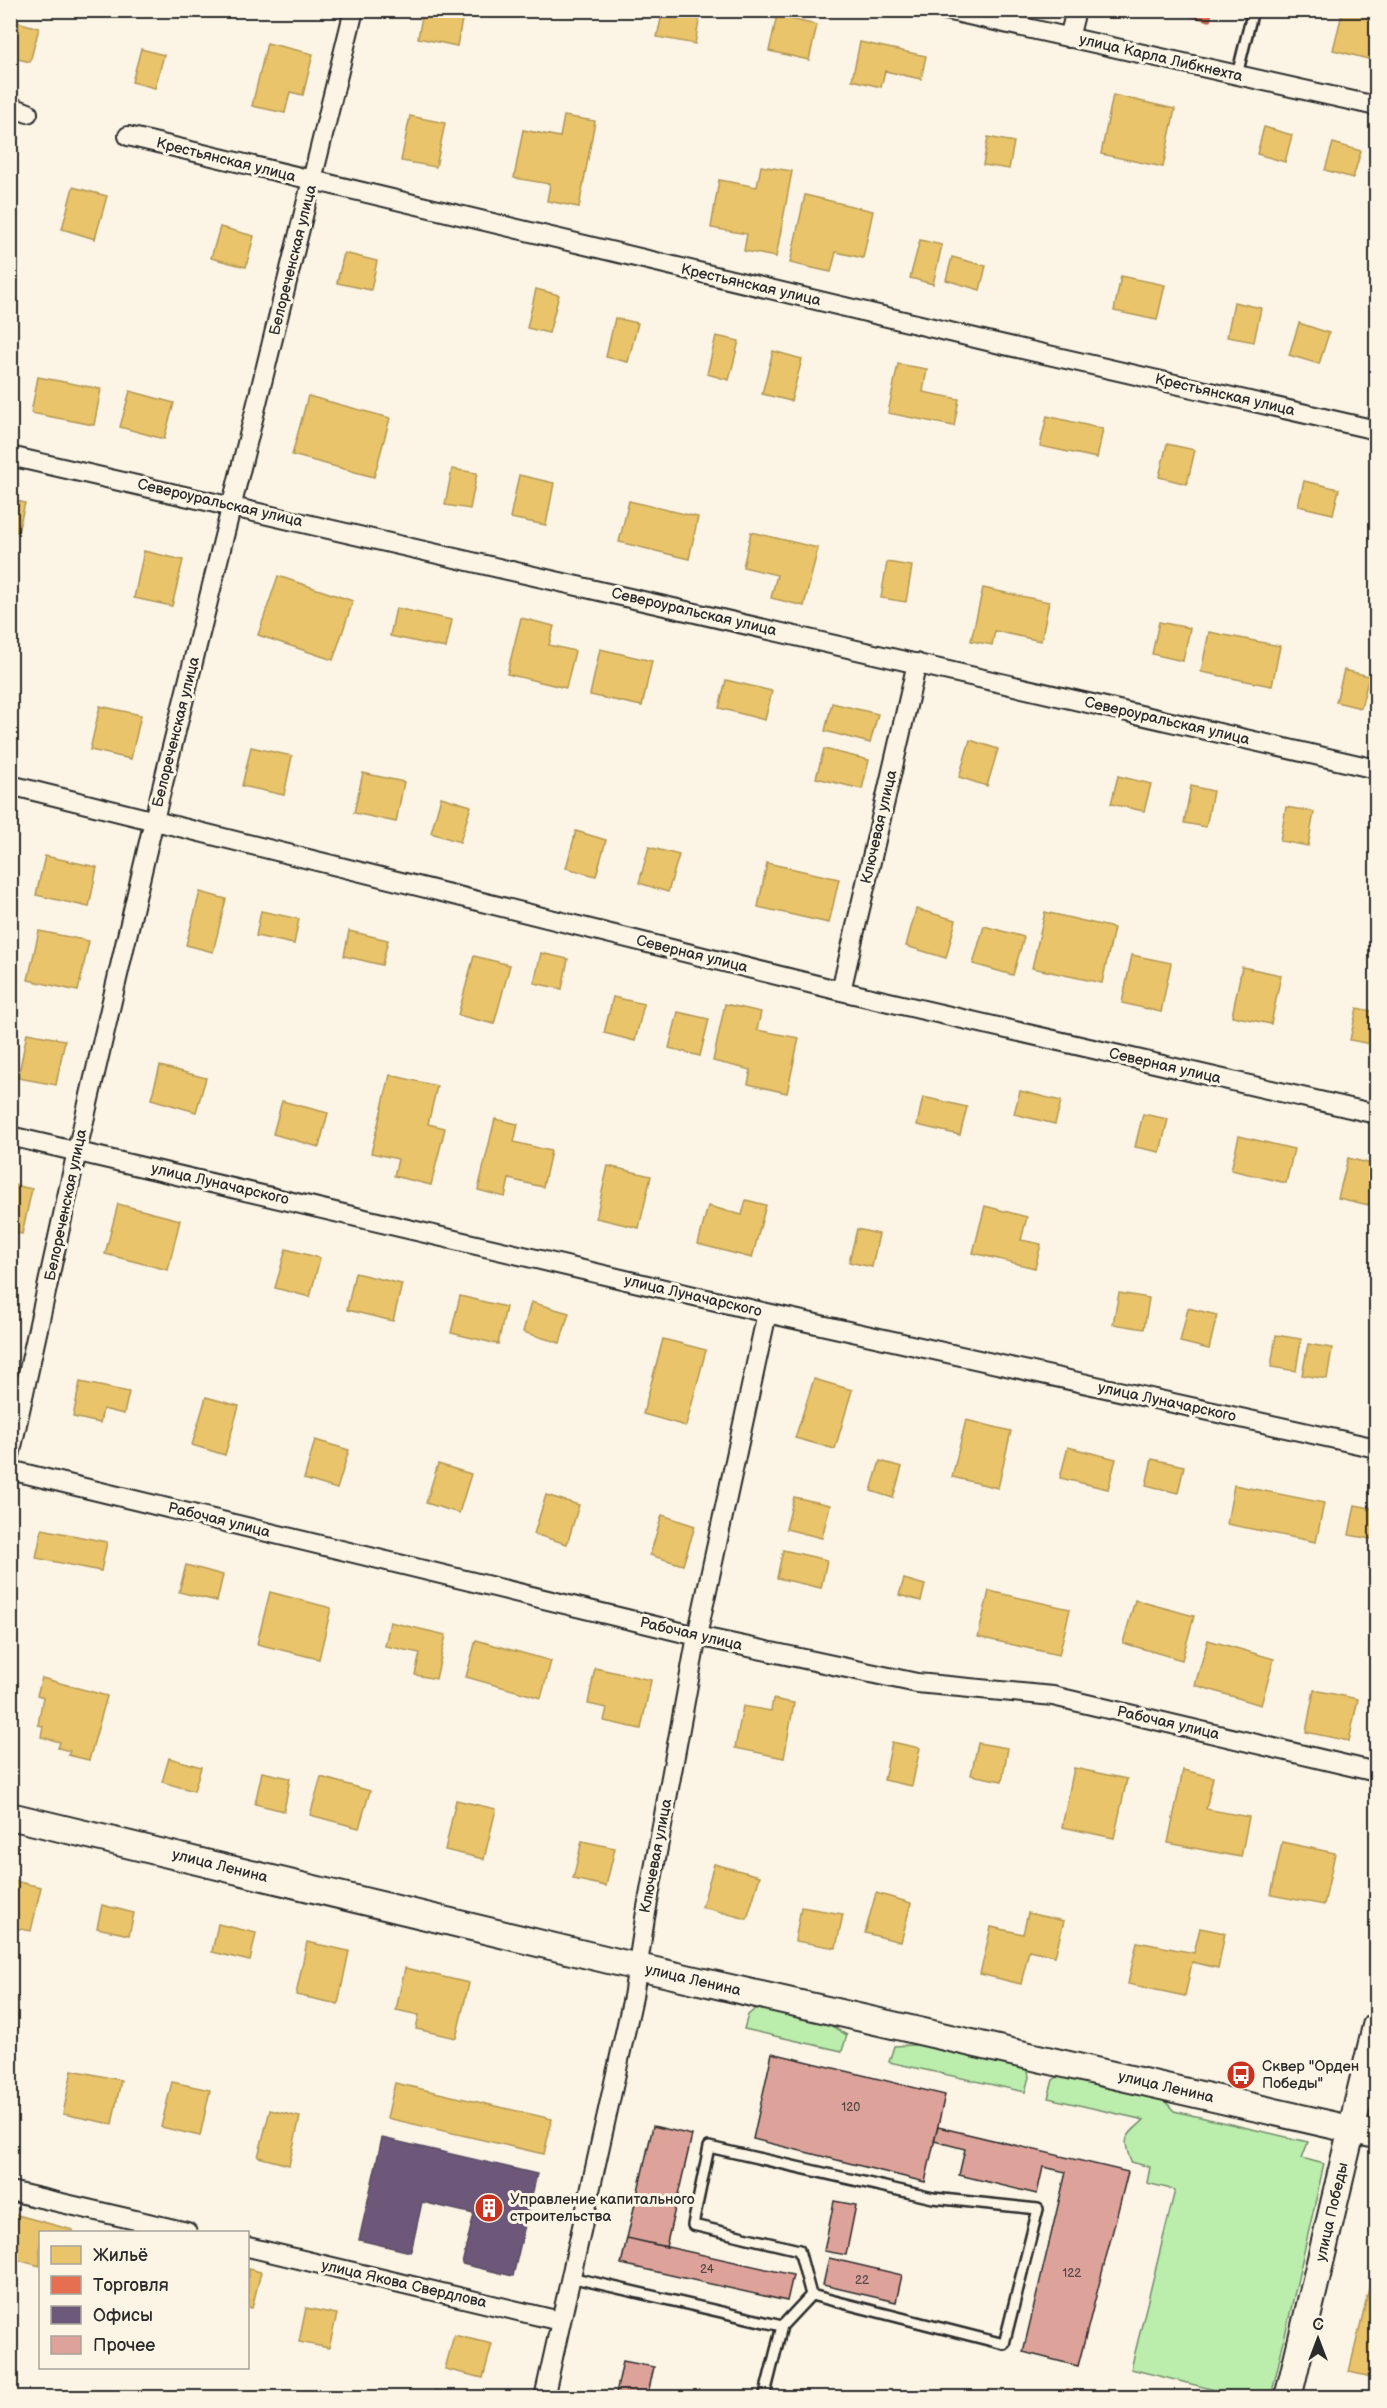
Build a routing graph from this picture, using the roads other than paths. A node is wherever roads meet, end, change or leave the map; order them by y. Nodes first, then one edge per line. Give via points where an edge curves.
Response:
1 (354, 10) edge
2 (946, 10) edge
3 (1076, 10) edge
4 (1253, 10) edge
5 (1069, 38) junction
6 (1237, 75) junction
7 (1377, 106) edge
8 (128, 136) dead end
9 (312, 181) junction
10 (1377, 430) edge
11 (10, 456) edge
12 (232, 506) junction
13 (917, 663) junction
14 (1377, 769) edge
15 (10, 785) edge
16 (154, 820) junction
17 (841, 991) junction
18 (1377, 1114) edge
19 (10, 1136) edge
20 (77, 1151) junction
21 (767, 1314) junction
22 (1377, 1448) edge
23 (10, 1456) edge
24 (10, 1470) edge
25 (697, 1636) junction
26 (1377, 1772) edge
27 (10, 1816) edge
28 (638, 1967) junction
29 (1377, 2026) edge
30 (1352, 2129) junction
31 (1377, 2135) edge
32 (10, 2191) edge
33 (183, 2231) edge
34 (249, 2247) edge
35 (570, 2277) junction
36 (811, 2295) junction
37 (560, 2321) junction
38 (782, 2326) junction
39 (544, 2397) edge
40 (764, 2397) edge
41 (1288, 2397) edge

1 - 9 street, Белореченская улица
2 - 5 street, улица Карла Либкнехта
3 - 5 street
4 - 6 lane
5 - 6 street, улица Карла Либкнехта
6 - 7 street, улица Карла Либкнехта
8 - 9 street, Крестьянская улица
9 - 10 street, Крестьянская улица
9 - 12 street, Белореченская улица
11 - 12 street, Североуральская улица
12 - 13 street, Североуральская улица
12 - 16 street, Белореченская улица
13 - 14 street, Североуральская улица
13 - 17 street, Ключевая улица
15 - 16 street, Северная улица
16 - 17 street, Северная улица
16 - 20 street, Белореченская улица
17 - 18 street, Северная улица
19 - 20 street, улица Луначарского
20 - 21 street, улица Луначарского
20 - 23 street, Белореченская улица
21 - 22 street, улица Луначарского
21 - 25 street, Ключевая улица
24 - 25 street, Рабочая улица
25 - 26 street, Рабочая улица via 917,1683 1053,1696
25 - 28 street, Ключевая улица
27 - 28 main road, улица Ленина
28 - 30 main road, улица Ленина
28 - 35 street, Ключевая улица
29 - 30 main road, улица Победы
30 - 31 main road, улица Ленина
30 - 41 main road, улица Победы
32 - 33 street
34 - 37 street, улица Якова Свердлова
35 - 37 street, Ключевая улица
35 - 38 lane
36 - 36 lane via 1004,2344 1038,2209 933,2198 709,2147 693,2225 799,2250
36 - 38 lane
37 - 39 street, Ключевая улица
38 - 40 lane

